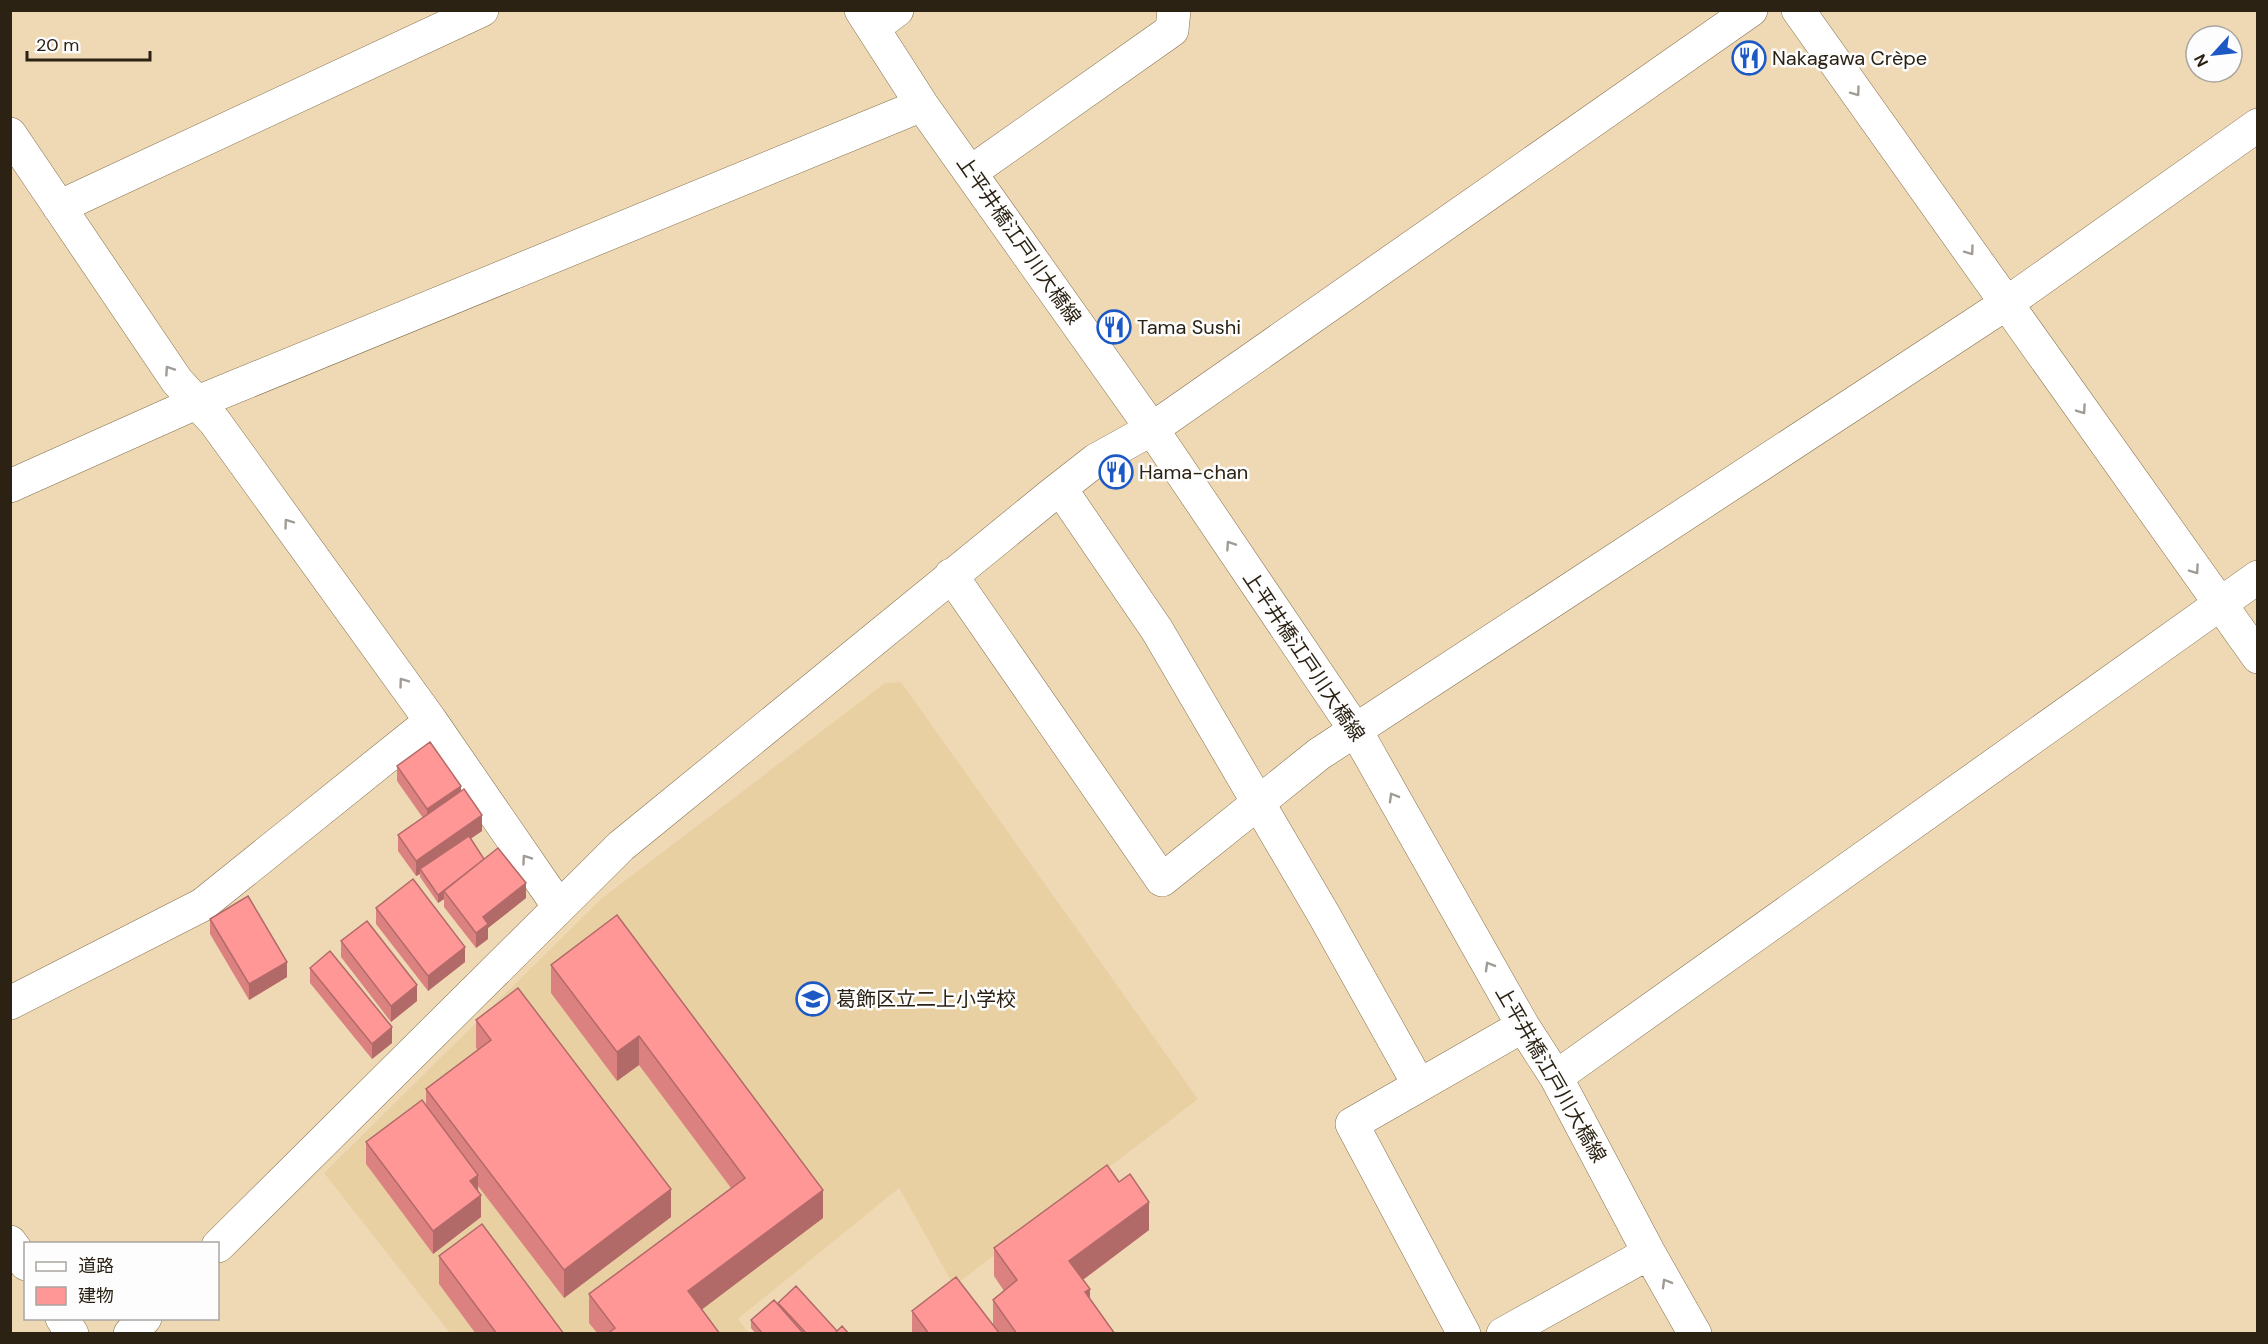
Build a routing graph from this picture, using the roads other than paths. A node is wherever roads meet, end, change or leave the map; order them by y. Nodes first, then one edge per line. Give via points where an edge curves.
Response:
1 (482, 10) edge
2 (1174, 10) edge
3 (1751, 10) edge
4 (1798, 10) edge
5 (877, 16) edge
6 (922, 105) junction
7 (2258, 125) edge
8 (10, 134) edge
9 (971, 172) junction
10 (59, 207) junction
11 (2007, 303) junction
12 (198, 402) junction
13 (1152, 429) junction
14 (10, 486) edge
15 (1060, 488) junction
16 (951, 575) junction
17 (2258, 577) edge
18 (2219, 604) junction
19 (2258, 657) edge
20 (431, 721) junction
21 (1356, 731) junction
22 (1258, 802) junction
23 (559, 907) junction
24 (10, 1003) edge
25 (1523, 1026) junction
26 (1556, 1077) junction
27 (1419, 1085) junction
28 (10, 1242) edge
29 (219, 1245) edge
30 (1649, 1253) junction
31 (24, 1261) edge
32 (63, 1320) edge
33 (143, 1320) edge
34 (72, 1334) edge
35 (130, 1334) edge
36 (1464, 1334) edge
37 (1503, 1334) edge
38 (1695, 1334) edge

1 - 10 street
2 - 9 street via 1172,30
3 - 13 street
4 -> 11 street
5 - 6 street, 上平井橋江戸川大橋線
6 - 9 street, 上平井橋江戸川大橋線
6 - 12 street
7 - 11 street
8 - 10 street
9 - 13 street, 上平井橋江戸川大橋線
12 -> 10 street via 177,381
11 -> 18 street
11 - 21 street
12 - 14 street
20 -> 12 street
13 - 15 street via 1096,460
21 -> 13 street, 上平井橋江戸川大橋線
15 - 16 street
15 - 22 street via 1157,630
16 - 22 street via 1162,880
16 - 23 street via 621,846
17 - 18 street
18 - 19 street
18 - 26 street
23 -> 20 street
20 - 24 street via 202,905
21 - 22 street via 1319,754
25 -> 21 street, 上平井橋江戸川大橋線
22 - 27 street
23 - 29 street
25 - 26 street, 上平井橋江戸川大橋線
25 - 27 street
26 - 30 street, 上平井橋江戸川大橋線
27 - 36 street via 1352,1124
28 - 31 street
30 - 37 street
38 -> 30 street, 上平井橋江戸川大橋線
32 - 34 street
33 - 35 street

